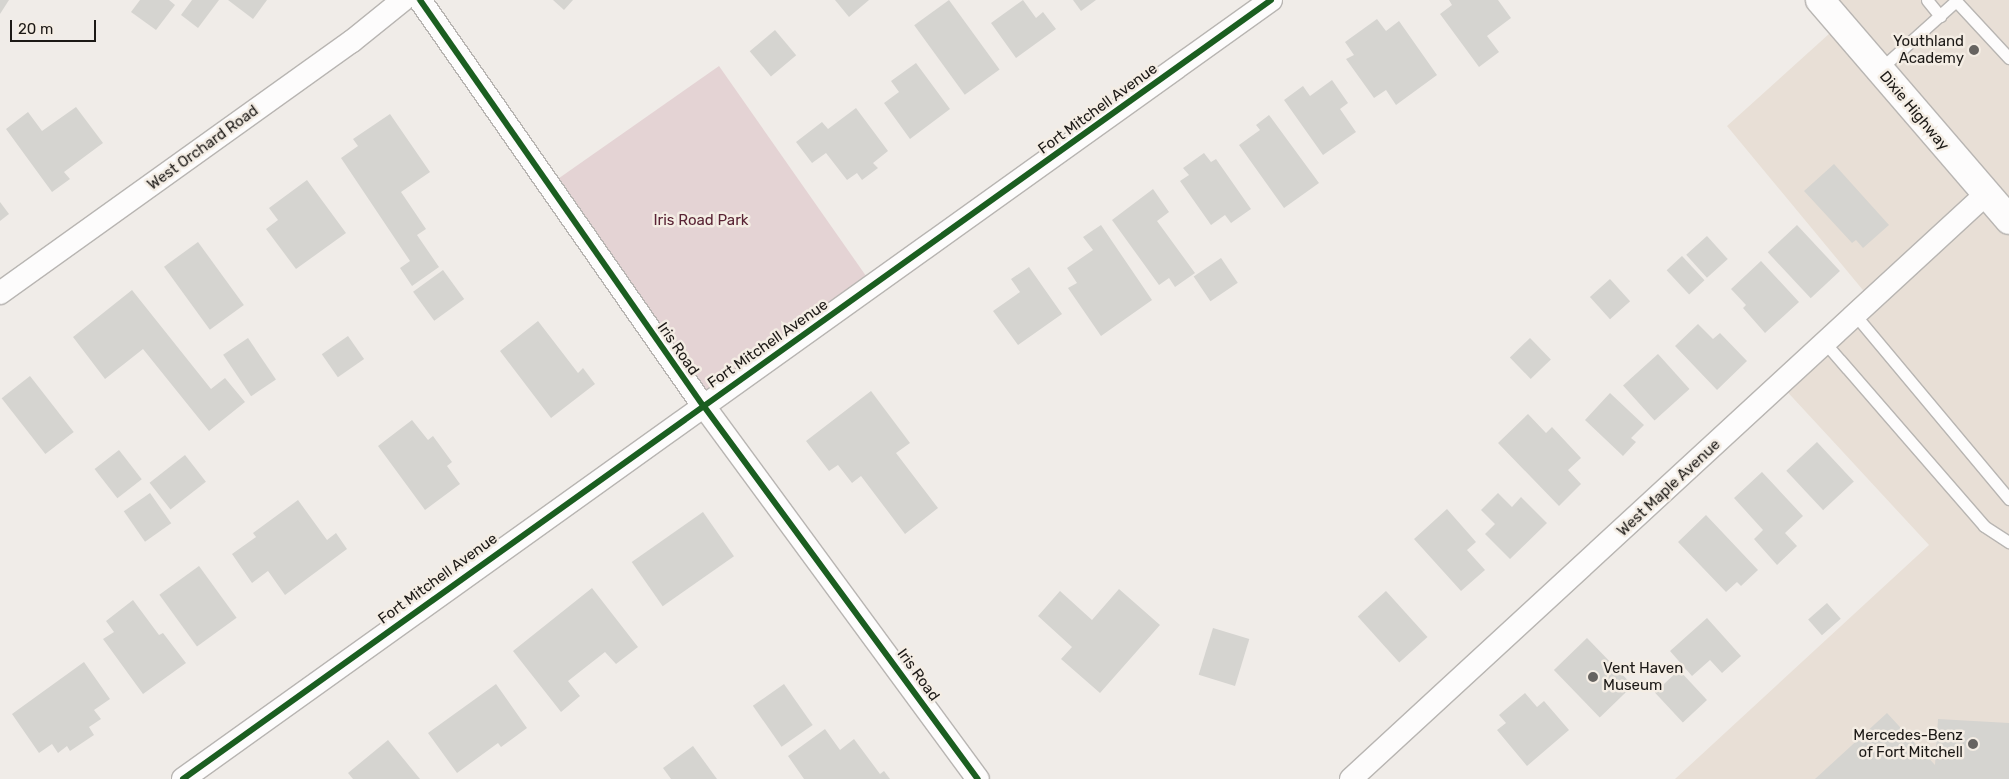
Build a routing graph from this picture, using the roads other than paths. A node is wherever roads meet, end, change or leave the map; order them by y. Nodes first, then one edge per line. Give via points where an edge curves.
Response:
1 (403, 0) edge
2 (420, 0) edge
3 (1271, 0) edge
4 (1820, 0) edge
5 (1927, 0) edge
6 (1940, 16) junction
7 (2009, 58) edge
8 (1879, 70) junction
9 (1985, 195) junction
10 (2009, 220) edge
11 (0, 293) edge
12 (1856, 316) junction
13 (1826, 344) junction
14 (703, 405) junction
15 (2009, 500) edge
16 (2009, 542) edge
17 (183, 779) edge
18 (978, 779) edge
19 (1351, 779) edge

1 - 11 street, West Orchard Road via 351,42
2 - 14 street, Iris Road
3 - 14 street, Fort Mitchell Avenue
4 - 8 main road, Dixie Highway
5 - 6 lane
6 - 7 lane via 1956,1
6 - 8 lane
8 - 9 main road, Dixie Highway
9 - 10 main road, Dixie Highway
9 - 12 street, West Maple Avenue
12 - 13 street, West Maple Avenue
12 - 15 lane
13 - 16 lane via 1984,526
13 - 19 street, West Maple Avenue
14 - 17 street, Fort Mitchell Avenue
14 - 18 street, Iris Road

